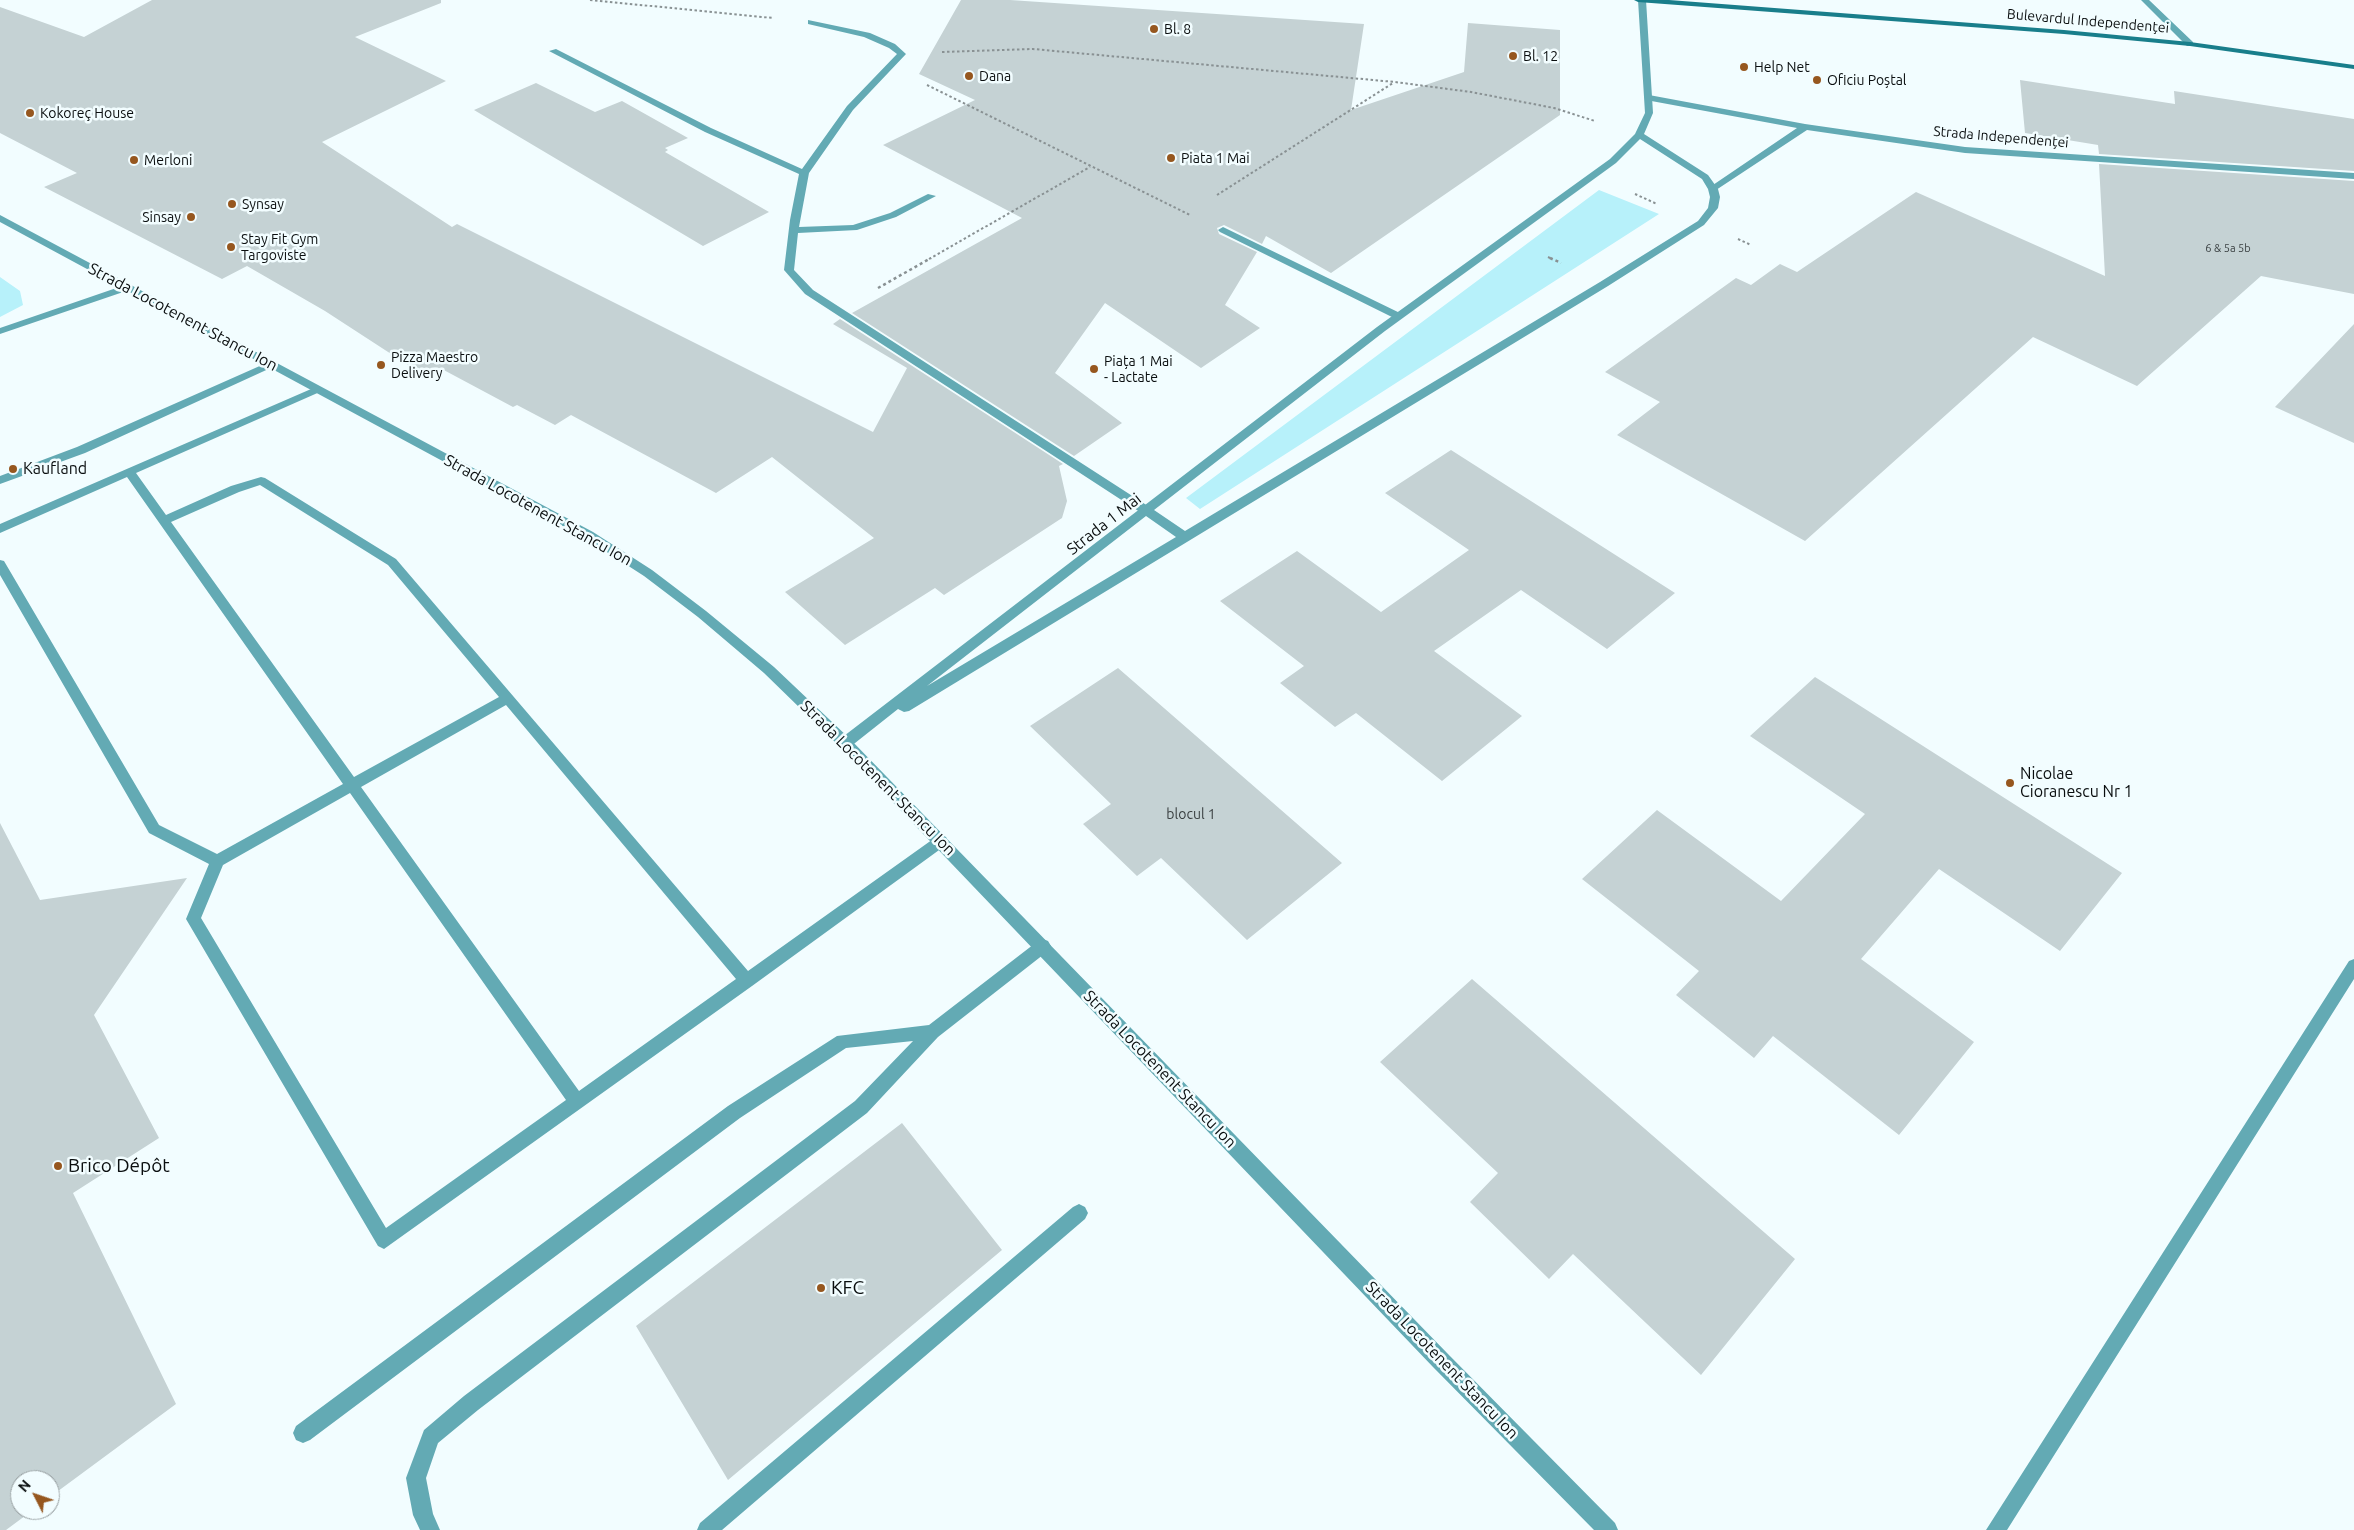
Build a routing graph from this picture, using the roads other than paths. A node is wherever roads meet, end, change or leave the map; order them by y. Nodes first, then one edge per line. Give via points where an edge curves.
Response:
1 (1638, 0) edge
2 (1642, 0) edge
3 (2146, 0) edge
4 (811, 22) road end
5 (2190, 44) junction
6 (553, 51) dead end
7 (2354, 67) edge
8 (1649, 98) junction
9 (1805, 128) junction
10 (1639, 135) junction
11 (804, 173) junction
12 (2354, 176) edge
13 (1713, 189) junction
14 (932, 196) dead end
15 (0, 218) edge
16 (794, 230) junction
17 (1222, 230) road end
18 (128, 287) junction
19 (1398, 316) junction
20 (0, 331) edge
21 (271, 364) junction
22 (318, 389) junction
23 (130, 473) junction
24 (0, 480) edge
25 (1147, 511) junction
26 (164, 520) junction
27 (0, 529) edge
28 (1185, 537) junction
29 (0, 564) edge
30 (508, 698) junction
31 (845, 742) junction
32 (352, 786) junction
33 (941, 841) junction
34 (218, 861) junction
35 (1043, 946) junction
36 (2354, 966) edge
37 (747, 981) junction
38 (932, 1032) junction
39 (578, 1102) junction
40 (1079, 1212) dead end
41 (303, 1433) dead end
42 (430, 1530) edge
43 (707, 1530) edge
44 (1608, 1530) edge
45 (1996, 1530) edge

1 - 2 main road, Bulevardul Independenței
2 - 5 main road, Bulevardul Independenței
2 - 8 street
3 - 5 street
4 - 11 street via 867,35 902,54 850,108
5 - 7 main road, Bulevardul Independenței
6 - 11 street via 708,130
8 - 9 street, Strada Independenței
8 - 10 street via 1649,113
9 - 12 street, Strada Independenței via 1965,150
9 - 13 street
10 - 13 street via 1705,177
10 - 19 street, Strada 1 Mai via 1599,173
11 - 16 street
13 - 28 street via 1713,208 1688,233
14 - 16 street via 893,215 854,228
15 - 18 street, Strada Locotenent Stancu Ion
16 - 25 street via 789,270 808,292
17 - 19 street
18 - 20 street
18 - 21 street, Strada Locotenent Stancu Ion
19 - 25 street, Strada 1 Mai
21 - 22 street, Strada Locotenent Stancu Ion
21 - 24 street via 82,450
22 - 23 street
22 - 31 street, Strada Locotenent Stancu Ion via 589,535 648,573 769,670
23 - 26 street
23 - 27 street
25 - 28 street
25 - 31 street, Strada 1 Mai
26 - 30 street via 261,481 392,562
26 - 32 street
28 - 31 street
29 - 34 street via 154,829
30 - 32 street
30 - 37 street
31 - 33 street, Strada Locotenent Stancu Ion
32 - 34 street
32 - 39 street
33 - 35 street, Strada Locotenent Stancu Ion
33 - 37 street
34 - 39 street via 193,919 384,1240
35 - 38 street
35 - 44 street, Strada Locotenent Stancu Ion via 1440,1360
36 - 45 street
37 - 39 street
38 - 41 street via 842,1042 734,1112
38 - 42 street via 860,1107 471,1403 431,1437 416,1478 423,1515
40 - 43 street

